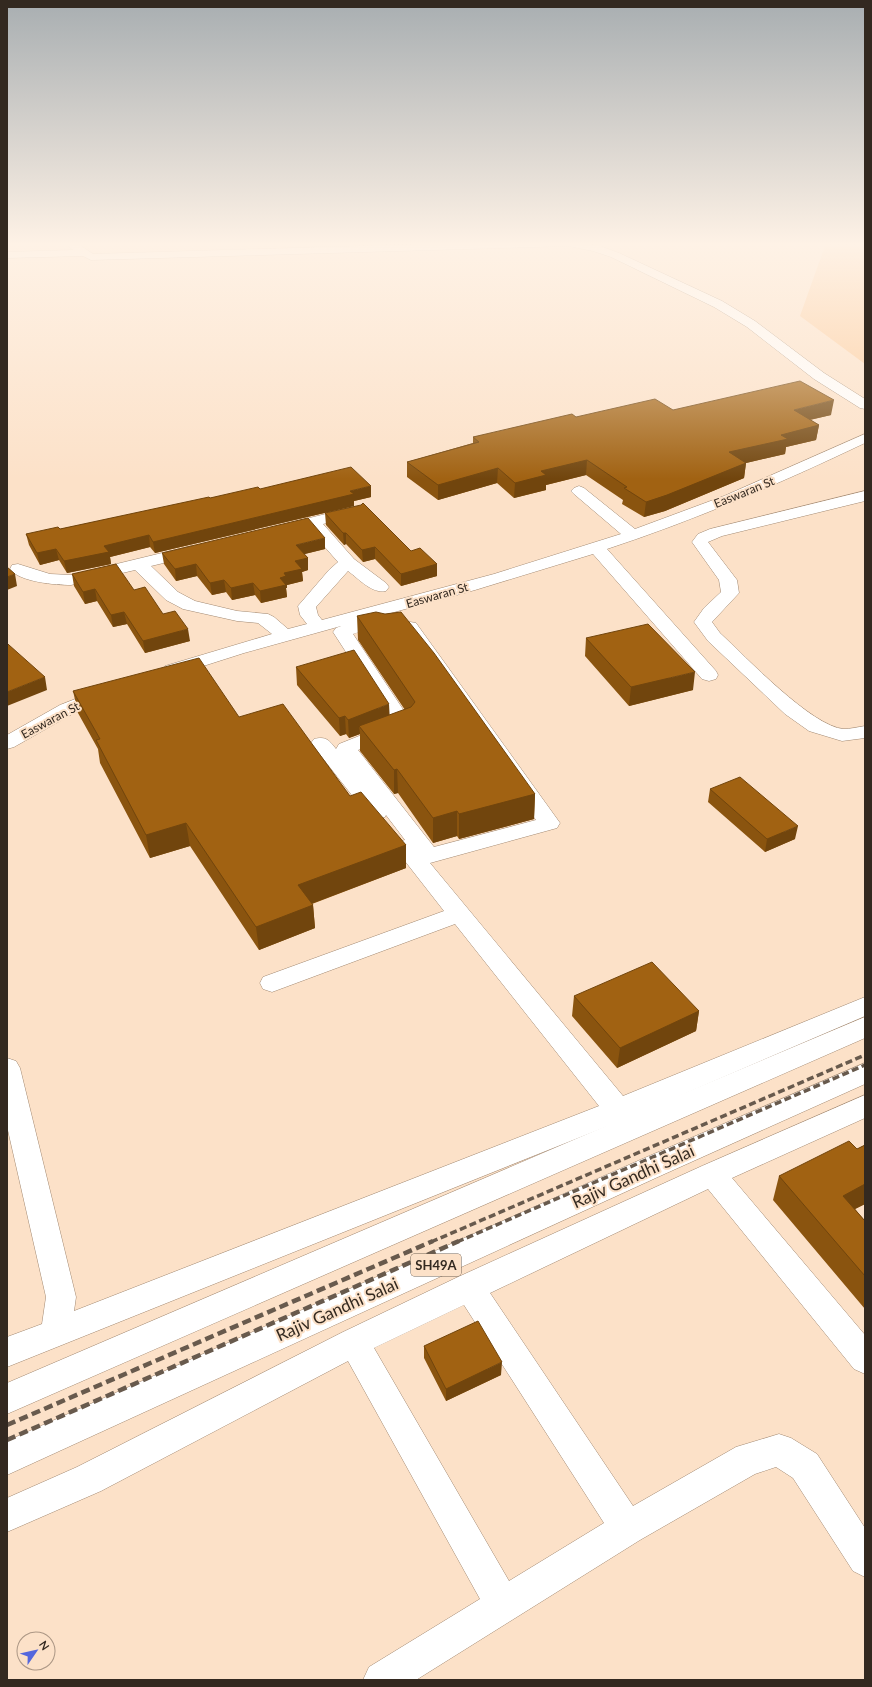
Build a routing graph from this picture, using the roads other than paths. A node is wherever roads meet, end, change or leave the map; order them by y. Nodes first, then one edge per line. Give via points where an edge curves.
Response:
1 (747, 322) edge
2 (865, 405) edge
3 (865, 438) edge
4 (579, 491) dead end
5 (865, 496) edge
6 (355, 512) edge
7 (312, 522) junction
8 (267, 533) edge
9 (633, 535) junction
10 (207, 547) edge
11 (596, 547) junction
12 (348, 563) junction
13 (139, 564) junction
14 (18, 568) dead end
15 (380, 587) dead end
16 (347, 624) junction
17 (318, 626) junction
18 (284, 635) junction
19 (709, 675) dead end
20 (154, 676) edge
21 (119, 688) edge
22 (865, 732) edge
23 (7, 743) edge
24 (321, 743) dead end
25 (459, 914) junction
26 (272, 983) dead end
27 (865, 1006) edge
28 (865, 1027) edge
29 (7, 1068) edge
30 (865, 1073) edge
31 (865, 1106) edge
32 (618, 1110) junction
33 (712, 1174) junction
34 (469, 1287) junction
35 (56, 1332) junction
36 (354, 1342) junction
37 (7, 1352) edge
38 (865, 1360) edge
39 (7, 1399) edge
40 (7, 1458) edge
41 (7, 1515) edge
42 (628, 1528) junction
43 (865, 1559) edge
44 (503, 1605) junction
45 (382, 1680) edge

1 - 2 street via 818,376
3 - 9 street, Easwaran St via 794,472
4 - 9 street
5 - 22 street via 716,532 704,537 700,542 728,580 730,593 703,622 714,637 792,710 816,727 842,735
6 - 7 street
7 - 8 street
7 - 12 street
9 - 11 street, Easwaran St
10 - 13 street
11 - 16 street, Easwaran St
11 - 19 street
12 - 15 street
12 - 17 street via 307,606 309,614
13 - 14 street via 71,580 55,581 40,578
13 - 18 street via 172,596 189,605 237,616 262,618
16 - 16 street via 373,622 380,630 410,627 549,823 429,856 346,748 404,726 342,632
16 - 17 street, Easwaran St
17 - 18 street, Easwaran St
18 - 20 street, Easwaran St
21 - 23 street, Easwaran St via 67,709
24 - 25 street
25 - 26 street
25 - 32 street
27 - 32 street
28 - 39 street
29 - 35 street via 61,1297
30 - 40 street, Rajiv Gandhi Salai / SH49A
31 - 33 street
32 - 35 street
33 - 34 street
33 - 38 street
34 - 36 street
34 - 42 street
35 - 37 street
36 - 41 street via 89,1479
36 - 44 street
42 - 43 street via 748,1459 779,1450 805,1466
42 - 44 street
44 - 45 street

